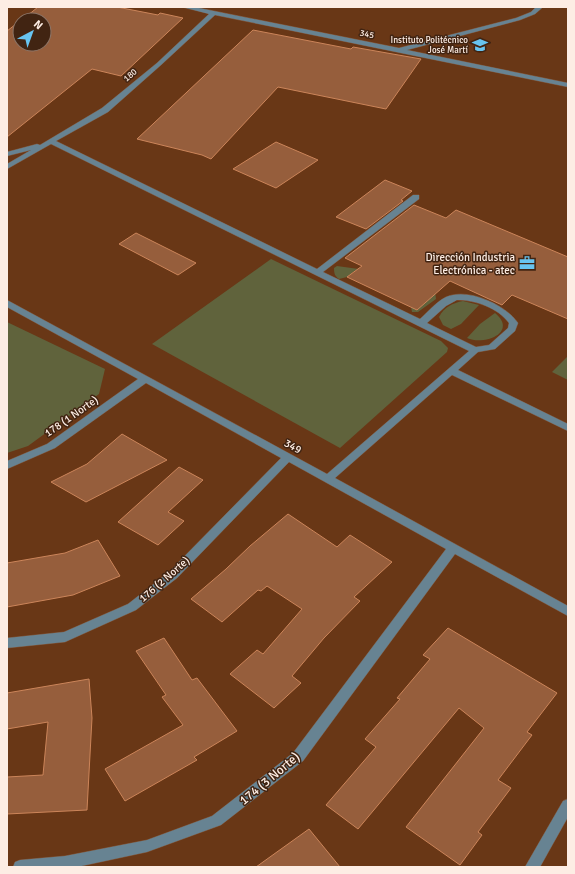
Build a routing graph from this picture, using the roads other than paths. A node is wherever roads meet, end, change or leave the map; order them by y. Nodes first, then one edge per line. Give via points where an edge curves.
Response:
1 (185, 7) edge
2 (540, 7) edge
3 (213, 13) junction
4 (400, 50) junction
5 (568, 85) edge
6 (52, 142) junction
7 (7, 154) edge
8 (7, 166) edge
9 (416, 197) dead end
10 (318, 272) junction
11 (7, 303) edge
12 (421, 323) junction
13 (475, 350) junction
14 (451, 371) junction
15 (145, 379) junction
16 (568, 428) edge
17 (288, 457) junction
18 (7, 465) edge
19 (328, 479) junction
20 (453, 548) junction
21 (568, 611) edge
22 (7, 643) edge
23 (568, 805) edge
24 (20, 867) edge
25 (532, 867) edge

1 - 3 street, 345
2 - 4 street via 518,19
3 - 4 street, 345
3 - 6 street, 180 via 105,110
4 - 5 street, 345
6 - 7 street, 180
6 - 8 street, 180
6 - 10 street
9 - 10 street
10 - 12 street
11 - 15 street, 349
12 - 13 street
12 - 13 street via 450,299 465,297 505,312 514,323 512,329 492,347
13 - 14 street
14 - 16 street
14 - 19 street
15 - 17 street, 349
15 - 18 street, 178 (1 Norte) via 51,446
17 - 19 street, 349
17 - 22 street, 176 (2 Norte) via 173,575 132,607 65,637
19 - 20 street, 349
20 - 21 street, 349
20 - 24 street, 174 (3 Norte) via 298,757 216,821 147,846 65,863
23 - 25 street

